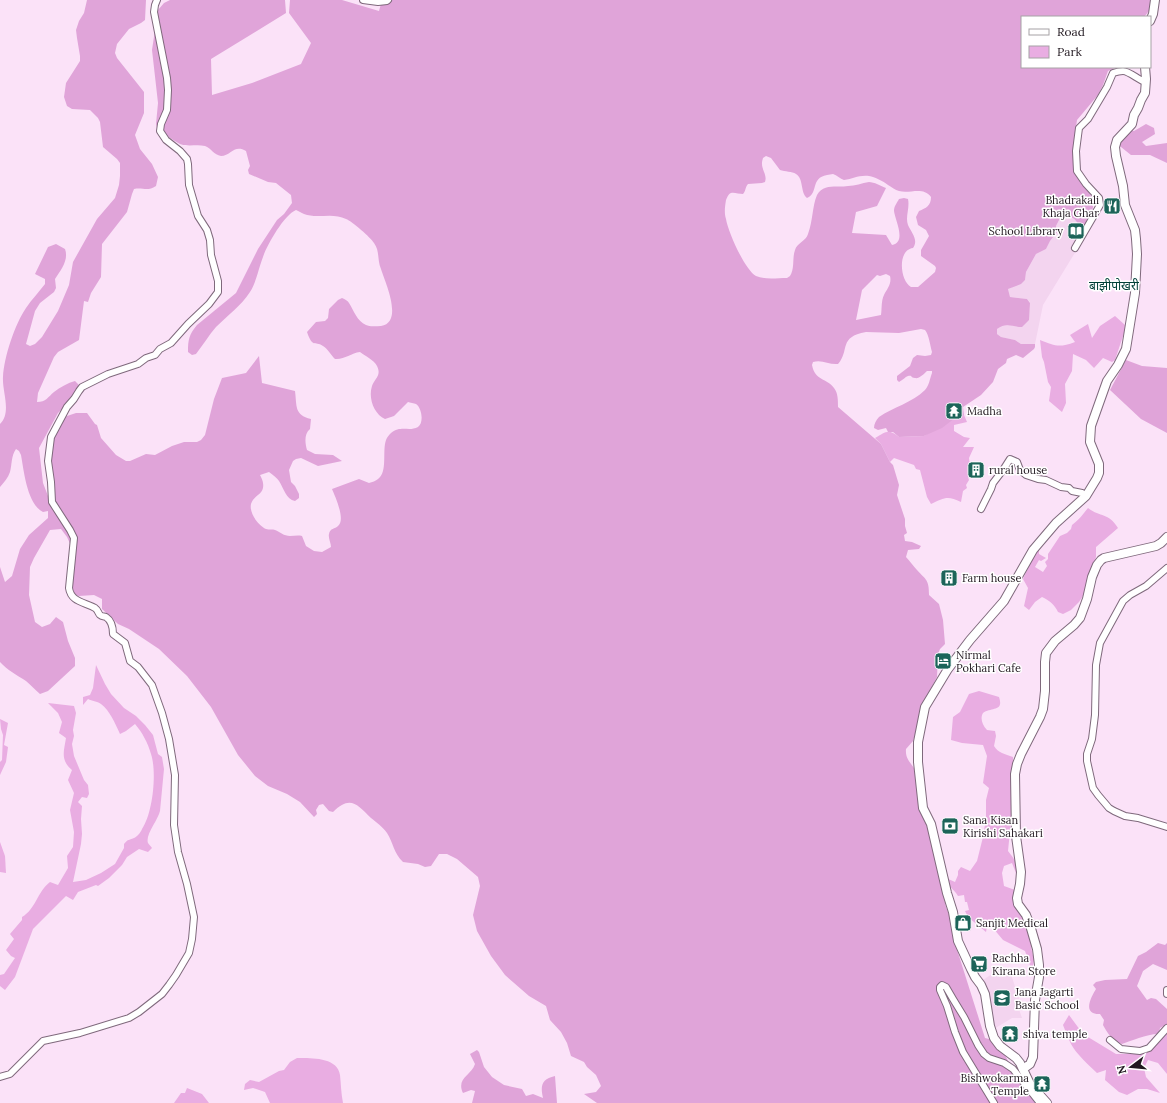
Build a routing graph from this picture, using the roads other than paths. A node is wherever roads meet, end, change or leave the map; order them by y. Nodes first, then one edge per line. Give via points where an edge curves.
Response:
1 (157, 0) edge
2 (363, 0) edge
3 (388, 0) edge
4 (1155, 0) edge
5 (1151, 18) edge
6 (1145, 68) edge
7 (1146, 79) junction
8 (1075, 248) dead end
9 (1086, 496) junction
10 (981, 509) dead end
11 (1167, 537) edge
12 (1167, 568) edge
13 (1167, 827) edge
14 (1167, 990) edge
15 (1167, 994) edge
16 (1167, 1028) edge
17 (1110, 1040) dead end
18 (1023, 1069) junction
19 (0, 1077) edge
20 (994, 1103) edge
21 (1040, 1103) edge
22 (1047, 1103) edge

1 - 19 street via 154,12 168,90 167,110 160,124 160,131 187,159 188,185 198,216 210,240 210,255 218,281 218,292 171,343 155,355 82,387 66,407 50,437 48,461 52,502 74,538 70,592 75,599 95,608 114,627 113,634 125,643 130,660 152,685 162,713 175,775 174,825 178,852 194,917 192,939 189,953 169,985 162,994 139,1012 129,1018 80,1033 43,1041 10,1074
2 - 3 street
4 - 5 main road
6 - 7 main road
7 - 8 street via 1143,81 1122,71 1113,73 1088,119 1079,128 1077,171 1099,198 1100,205
7 - 9 main road via 1145,93 1132,124 1117,140 1115,147 1125,205 1136,239 1135,293 1126,349 1107,381 1090,426 1090,442 1099,464 1099,473
9 - 10 street via 1026,475 1020,470 1017,462 1010,459 992,483
9 - 18 main road via 1033,550 1004,601 952,663 925,707 918,742 923,808 931,824 958,941 985,994 994,1038 1016,1058
11 - 18 main road via 1156,546 1101,560 1094,571 1080,618 1046,653 1043,709 1020,754 1015,774 1016,836 1021,872 1017,898 1030,925 1037,949 1039,971 1033,1057 1030,1064
12 - 13 street via 1124,601 1100,644 1096,665 1093,734 1087,754 1093,788 1109,808 1125,816
14 - 15 street
16 - 17 street via 1149,1048 1140,1051 1121,1049
18 - 22 main road via 1030,1084
20 - 21 street via 963,1052 940,990 941,986 946,987 984,1054 1013,1069

